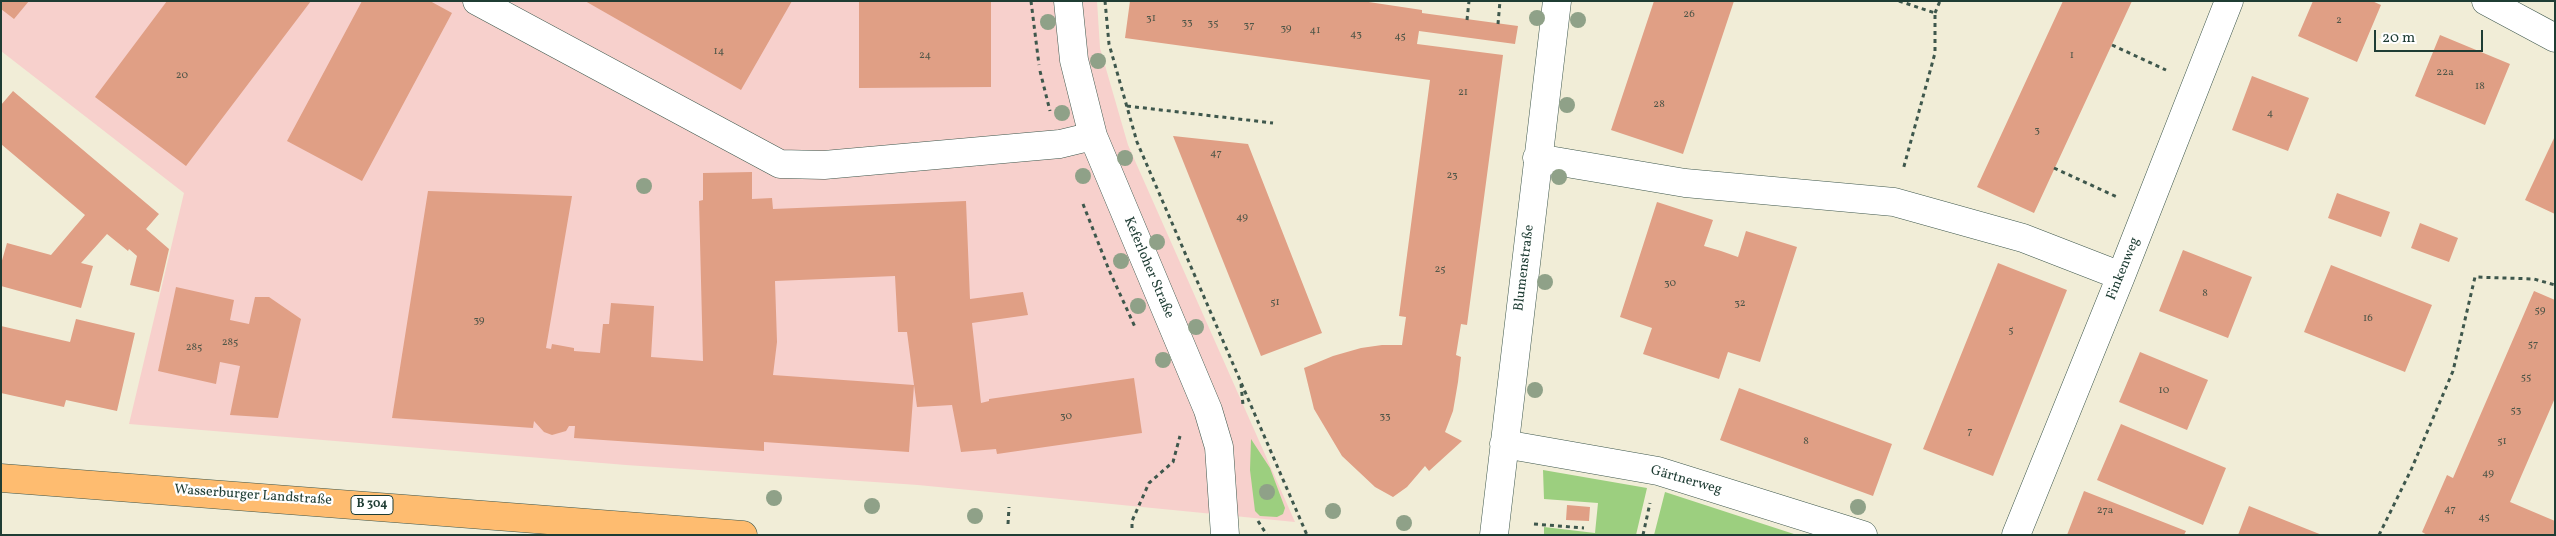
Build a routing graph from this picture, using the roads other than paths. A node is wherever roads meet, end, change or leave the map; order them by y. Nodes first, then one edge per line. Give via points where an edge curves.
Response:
1 (477, 1) edge
2 (1068, 1) edge
3 (1557, 1) edge
4 (2229, 1) edge
5 (2486, 1) edge
6 (2555, 38) edge
7 (1093, 136) junction
8 (1537, 158) junction
9 (2121, 276) junction
10 (1504, 444) junction
11 (1, 478) edge
12 (743, 535) edge
13 (1225, 535) edge
14 (1494, 535) edge
15 (1863, 535) edge
16 (2016, 535) edge

1 - 7 street via 780,164 824,166 1060,144
2 - 7 street, Keferloher Straße via 1074,60
3 - 8 street, Blumenstraße
4 - 9 street, Finkenweg
5 - 6 street
7 - 13 street, Keferloher Straße via 1208,410 1219,447
8 - 9 street via 1685,183 1894,202 2023,238
8 - 10 street, Blumenstraße
9 - 16 street, Finkenweg
10 - 14 street, Blumenstraße
10 - 15 street, Gärtnerweg via 1658,471
11 - 12 main road, Wasserburger Landstraße / B 304

